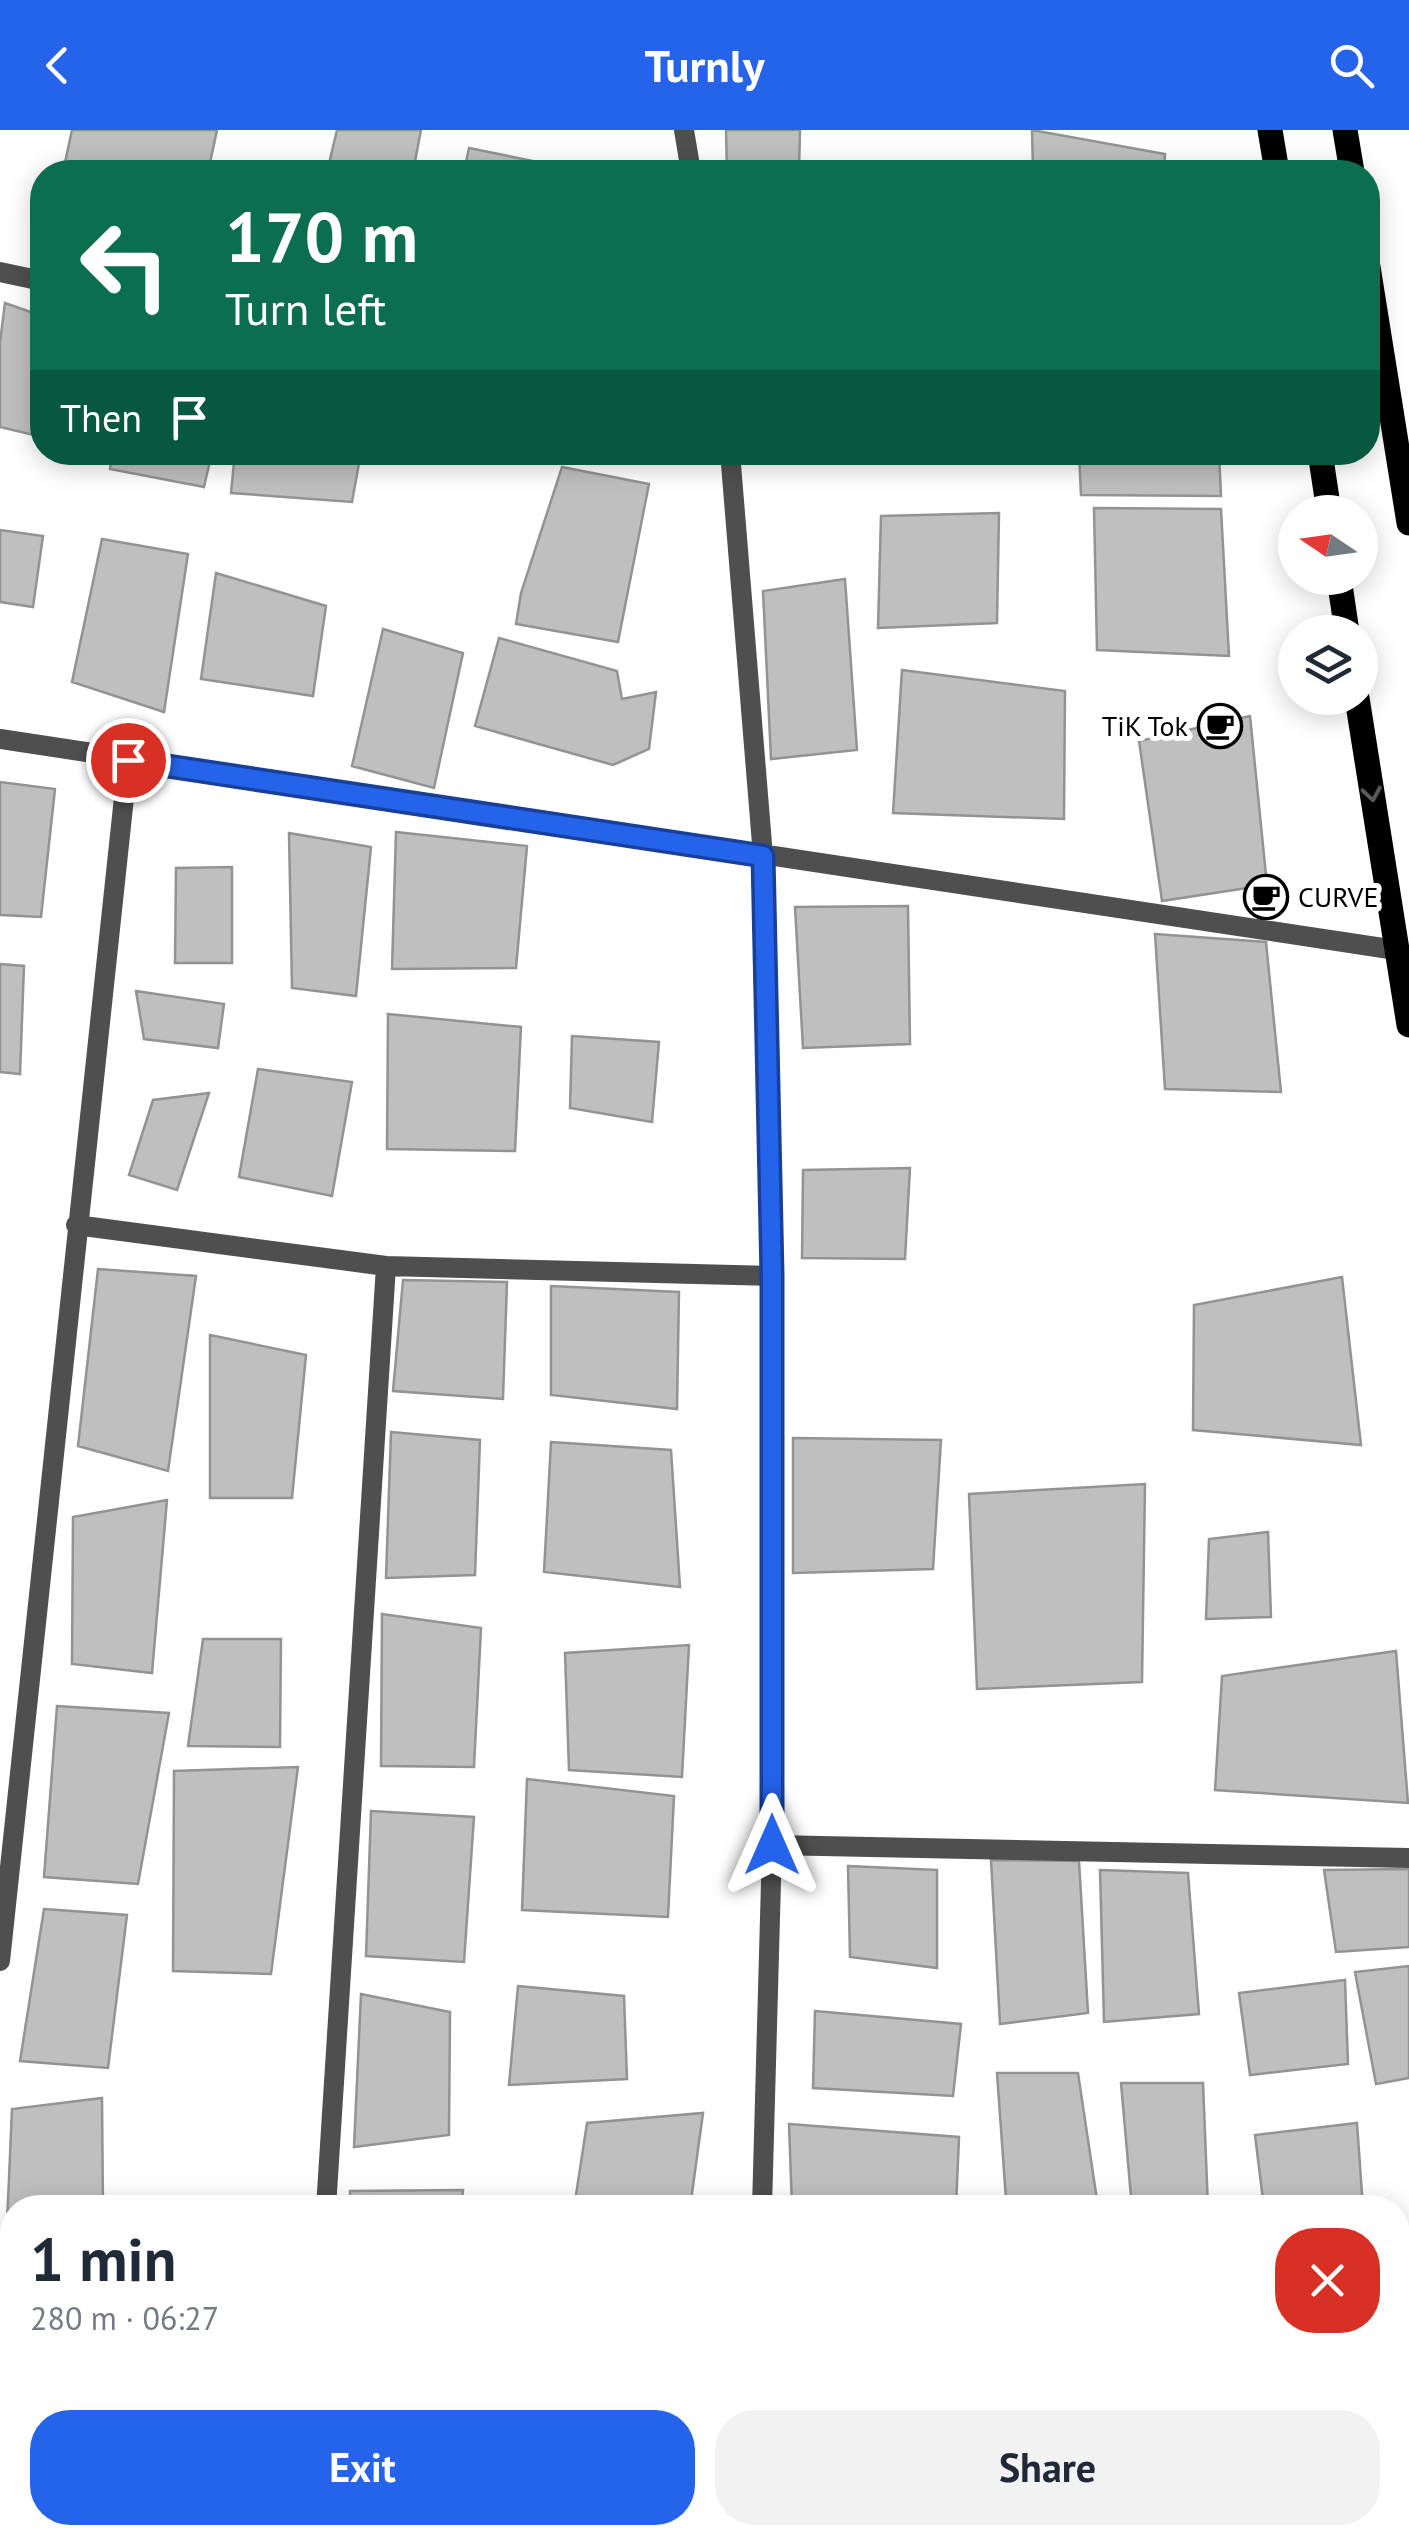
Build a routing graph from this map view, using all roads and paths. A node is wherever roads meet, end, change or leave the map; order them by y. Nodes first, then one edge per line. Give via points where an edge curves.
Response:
1 (684, 130) edge
2 (1269, 130) edge
3 (1345, 130) edge
4 (689, 160) edge
5 (1275, 160) edge
6 (1350, 160) edge
7 (0, 272) edge
8 (30, 278) edge
9 (1380, 342) edge
10 (731, 465) edge
11 (1322, 465) edge
12 (1326, 495) edge
13 (1409, 522) edge
14 (1361, 715) edge
15 (0, 739) edge
16 (128, 760) junction
17 (763, 856) junction
18 (1396, 950) junction
19 (1409, 1026) edge
20 (76, 1225) junction
21 (386, 1266) junction
22 (772, 1276) junction
23 (772, 1845) junction
24 (5, 1855) edge
25 (1409, 1858) edge
26 (0, 1961) edge
27 (327, 2195) edge
28 (762, 2195) edge

1 - 4 street
2 - 5 main road
3 - 6 main road
7 - 8 street
9 - 13 main road
10 - 17 street
11 - 12 main road
14 -> 18 main road
15 - 16 street
16 - 17 street
16 - 20 street
17 - 18 street
17 - 22 street
18 - 19 main road
20 - 21 street
20 - 24 street
21 - 22 street
21 - 27 street
22 - 23 street
23 - 25 street
23 - 28 street
24 - 26 street

